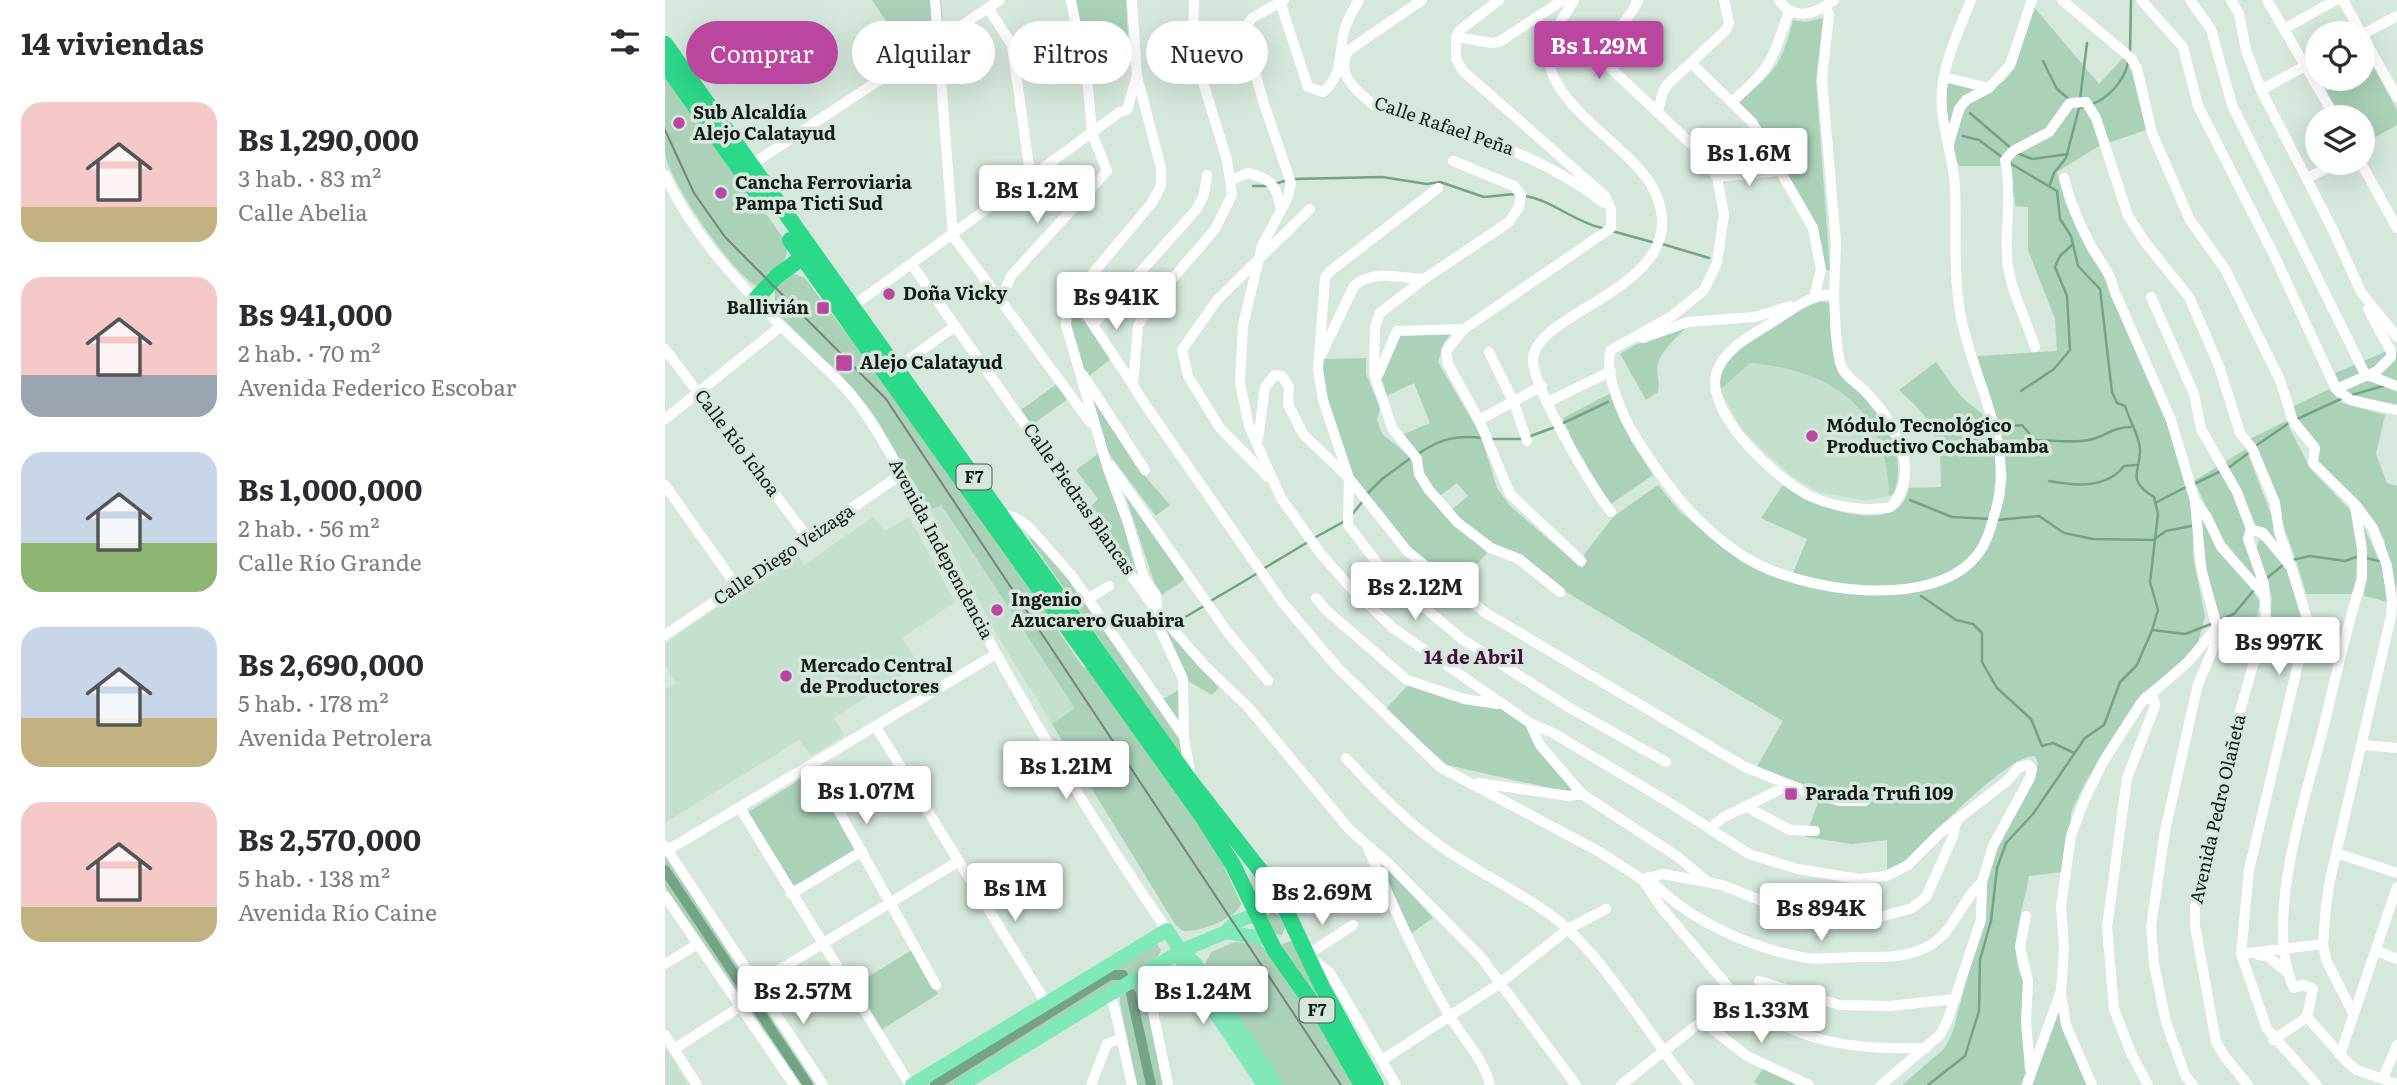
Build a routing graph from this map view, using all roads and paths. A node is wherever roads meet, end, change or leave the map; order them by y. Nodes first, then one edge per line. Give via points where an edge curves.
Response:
1 (935, 0) edge
2 (1000, 0) edge
3 (1071, 0) edge
4 (1132, 0) edge
5 (1193, 0) edge
6 (1359, 0) edge
7 (1422, 0) edge
8 (1499, 0) edge
9 (1563, 0) edge
10 (1574, 0) edge
11 (1638, 0) edge
12 (1724, 0) edge
13 (1779, 0) edge
14 (1972, 0) edge
15 (2032, 0) edge
16 (2062, 0) edge
17 (2141, 0) edge
18 (2190, 0) edge
19 (2231, 0) edge
20 (2267, 0) edge
21 (2336, 0) edge
22 (2343, 0) edge
23 (1282, 1) edge
24 (1830, 3) edge
25 (988, 8) junction
26 (1789, 12) junction
27 (2397, 16) edge
28 (938, 21) edge
29 (968, 21) edge
30 (2354, 21) edge
31 (2375, 28) edge
32 (2284, 29) junction
33 (1456, 37) junction
34 (665, 44) edge
35 (2375, 58) edge
36 (1342, 61) junction
37 (1691, 63) junction
38 (665, 64) edge
39 (2305, 66) joint
40 (1137, 76) junction
41 (1944, 76) junction
42 (873, 84) edge
43 (943, 84) edge
44 (1989, 89) junction
45 (2261, 90) junction
46 (2397, 97) edge
47 (1733, 101) junction
48 (1127, 110) junction
49 (1658, 111) junction
50 (1150, 127) junction
51 (1092, 133) junction
52 (1949, 147) junction
53 (1453, 161) dead end
54 (751, 165) junction
55 (1781, 174) junction
56 (665, 175) edge
57 (1207, 175) dead end
58 (2313, 175) edge
59 (2369, 175) edge
60 (1717, 177) junction
61 (2064, 178) dead end
62 (2307, 178) junction
63 (1031, 180) junction
64 (1231, 180) junction
65 (1438, 188) dead end
66 (1280, 208) junction
67 (1310, 209) dead end
68 (1611, 209) junction
69 (2393, 211) edge
70 (2397, 229) edge
71 (953, 236) junction
72 (803, 257) junction
73 (1256, 263) junction
74 (912, 265) junction
75 (1242, 275) junction
76 (1424, 279) junction
77 (1253, 283) junction
78 (2361, 292) junction
79 (1834, 295) junction
80 (1074, 296) junction
81 (2151, 297) dead end
82 (756, 299) junction
83 (1001, 299) junction
84 (1809, 299) junction
85 (853, 306) junction
86 (781, 326) junction
87 (955, 326) junction
88 (1093, 326) junction
89 (1464, 329) junction
90 (2397, 337) edge
91 (1626, 341) junction
92 (2035, 347) dead end
93 (665, 349) edge
94 (1489, 352) dead end
95 (1078, 367) junction
96 (897, 368) junction
97 (1318, 369) junction
98 (1611, 371) junction
99 (2365, 374) junction
100 (1133, 385) junction
101 (1378, 385) junction
102 (1542, 386) junction
103 (2397, 386) edge
104 (2336, 389) junction
105 (698, 392) junction
106 (1548, 402) junction
107 (1514, 403) junction
108 (2397, 410) edge
109 (665, 419) edge
110 (1479, 420) junction
111 (1096, 430) junction
112 (1258, 441) junction
113 (1527, 441) dead end
114 (1103, 452) junction
115 (1145, 470) dead end
116 (902, 474) junction
117 (1349, 478) junction
118 (665, 485) edge
119 (1276, 488) junction
120 (2195, 501) junction
121 (2355, 504) junction
122 (1611, 512) dead end
123 (1001, 514) junction
124 (2252, 528) junction
125 (808, 538) junction
126 (1581, 561) dead end
127 (2291, 567) junction
128 (1109, 586) dead end
129 (737, 587) junction
130 (1559, 592) dead end
131 (1316, 597) dead end
132 (2266, 597) junction
133 (1088, 599) junction
134 (1156, 610) junction
135 (2395, 614) edge
136 (2217, 627) junction
137 (665, 635) edge
138 (996, 654) junction
139 (1268, 681) dead end
140 (2146, 698) junction
141 (1503, 705) junction
142 (1529, 723) junction
143 (876, 727) junction
144 (1184, 737) junction
145 (2362, 745) junction
146 (2397, 748) edge
147 (1346, 758) dead end
148 (1666, 762) dead end
149 (813, 765) junction
150 (1191, 782) junction
151 (1469, 782) junction
152 (1789, 785) junction
153 (1582, 794) junction
154 (1865, 801) dead end
155 (1745, 806) junction
156 (740, 808) junction
157 (1957, 819) junction
158 (1710, 828) junction
159 (1815, 831) dead end
160 (667, 848) edge
161 (1368, 848) junction
162 (862, 851) junction
163 (2336, 853) junction
164 (959, 861) junction
165 (2397, 873) edge
166 (1645, 878) junction
167 (1982, 882) junction
168 (1709, 883) junction
169 (2397, 887) edge
170 (791, 894) junction
171 (665, 896) edge
172 (891, 902) junction
173 (1285, 908) junction
174 (1606, 909) dead end
175 (1255, 915) junction
176 (2026, 916) dead end
177 (1293, 923) junction
178 (1353, 925) dead end
179 (1568, 929) junction
180 (1167, 930) junction
181 (1226, 932) junction
182 (1268, 939) junction
183 (822, 944) junction
184 (2323, 944) junction
185 (696, 945) junction
186 (2282, 949) junction
187 (1181, 951) junction
188 (2377, 951) junction
189 (2241, 954) junction
190 (1307, 955) junction
191 (2397, 959) edge
192 (665, 964) edge
193 (2286, 971) junction
194 (1145, 972) junction
195 (1759, 981) dead end
196 (2336, 982) junction
197 (756, 984) junction
198 (1499, 984) junction
199 (936, 985) dead end
200 (2313, 989) junction
201 (2061, 991) junction
202 (1108, 994) junction
203 (1735, 995) junction
204 (1955, 999) junction
205 (1045, 1001) junction
206 (741, 1006) junction
207 (2353, 1013) junction
208 (1450, 1017) junction
209 (2307, 1017) junction
210 (1702, 1021) junction
211 (665, 1035) edge
212 (1121, 1038) junction
213 (2273, 1040) junction
214 (2397, 1045) edge
215 (1926, 1048) junction
216 (674, 1049) junction
217 (1663, 1052) junction
218 (2340, 1055) junction
219 (1382, 1060) junction
220 (2383, 1079) junction
221 (2028, 1080) edge
222 (2397, 1084) edge
223 (697, 1085) edge
224 (794, 1085) edge
225 (823, 1085) edge
226 (911, 1085) edge
227 (961, 1085) edge
228 (1091, 1085) edge
229 (1132, 1085) edge
230 (1168, 1085) edge
231 (1264, 1085) edge
232 (1276, 1085) edge
233 (1362, 1085) edge
234 (1376, 1085) edge
235 (1396, 1085) edge
236 (1490, 1085) edge
237 (1576, 1085) edge
238 (1621, 1085) edge
239 (1689, 1085) edge
240 (1809, 1085) edge
241 (1881, 1085) edge
242 (2092, 1085) edge
243 (2148, 1085) edge
244 (2193, 1085) edge
245 (2248, 1085) edge
246 (2316, 1085) edge

1 - 28 street
2 - 25 street
3 - 51 street
4 - 40 street
5 - 64 street via 1198,64
6 - 36 street via 1343,36
7 - 36 street via 1362,39
8 - 33 street
9 - 33 street via 1499,42
10 - 102 street via 1552,39 1549,67 1569,102 1642,172 1655,193 1661,221 1657,244 1647,262 1614,291 1575,313 1539,346 1533,362
11 - 49 street via 1600,58
12 - 37 street via 1726,30
13 - 26 street
14 - 41 street
15 - 44 street via 2010,65
16 - 121 street via 2131,58 2152,133 2190,220 2225,269 2280,380 2293,421 2315,448 2313,463
17 - 104 street via 2183,47 2199,106
18 - 99 street via 2211,29 2232,105
19 - 45 street
20 - 32 street
21 - 32 street
22 - 30 street
23 - 36 street via 1308,88 1323,92
23 - 66 street via 1252,18 1243,30 1291,183
24 - 26 street via 1811,13
24 - 79 street via 1822,79 1836,243
25 - 29 street
25 - 63 street via 1012,45
26 - 47 street via 1768,66
27 - 31 street
32 - 39 street
33 - 68 street via 1455,60 1462,71 1589,180
34 - 54 highway, F7
35 - 46 street
36 - 68 street, Calle Rafael Peña via 1343,72 1358,93 1375,106 1508,147 1569,178
37 - 47 street
37 - 49 street via 1663,91
38 - 72 highway, F7
39 - 45 street
40 - 48 street
40 - 50 street
41 - 44 street
41 - 52 street via 1942,109
42 - 54 street
43 - 71 street
44 - 52 street via 1966,100 1959,109
45 - 62 street
47 - 55 street via 1752,122
48 - 50 street via 1141,114
48 - 51 street
49 - 60 street via 1705,157
50 - 80 street via 1161,168 1158,195
51 - 63 street
51 - 83 street via 1107,171 1011,276
52 - 98 street via 1954,160 1954,259 1960,313 1993,420 2003,474 2001,497 1985,543 1969,562 1933,583 1862,590 1788,576 1744,557 1678,501 1626,421
53 - 76 street via 1514,186 1521,200 1510,222
54 - 85 highway, F7
55 - 60 street
55 - 84 street via 1818,242 1821,270
56 - 82 street, Avenida Independencia via 703,238
57 - 88 street via 1196,210
58 - 62 street
59 - 69 street
60 - 91 street via 1724,214 1720,251 1711,276 1692,302
61 - 120 street via 2070,201 2112,278 2171,420
62 - 78 street
63 - 71 street
64 - 66 street via 1248,173 1271,181 1279,192
64 - 100 street via 1231,195 1215,229 1138,327
65 - 97 street via 1329,272 1321,298
66 - 73 street
67 - 73 street
68 - 89 street via 1611,228 1602,236
69 - 70 street
71 - 74 street
71 - 83 street
72 - 82 highway
72 - 175 highway, F7 via 1202,816 1233,865
73 - 75 street
73 - 77 street
74 - 85 street
74 - 87 street, Calle Piedras Blancas
75 - 77 street via 1251,277
75 - 119 street via 1185,341 1182,361 1220,428
76 - 97 street via 1380,276 1361,280 1324,345
76 - 101 street via 1377,319 1373,352
77 - 112 street via 1240,365 1246,415
78 - 90 street
78 - 99 street via 2391,351 2386,365
79 - 84 street
79 - 84 street via 1844,371 1889,422 1904,456 1902,490 1891,506 1862,509 1839,505 1797,488 1741,439 1719,398 1716,373 1730,350
80 - 88 street
80 - 95 street via 1066,325
81 - 124 street via 2194,394 2201,429
82 - 86 street, Avenida Independencia
83 - 111 street
84 - 91 street via 1755,317 1688,322
85 - 96 highway, F7
86 - 105 street
86 - 116 street, Avenida Independencia via 851,395
87 - 96 street
87 - 134 street, Calle Piedras Blancas
88 - 100 street
89 - 101 street via 1397,331 1378,370
89 - 110 street via 1446,351 1448,364
91 - 98 street via 1611,350
92 - 127 street via 2008,265 2011,195 2005,160 2049,132 2070,103 2086,102 2097,118 2128,216 2189,297 2219,366 2240,432 2252,448 2275,503
93 - 105 street, Calle Río Ichoa
94 - 107 street
95 - 111 street
95 - 115 street
96 - 123 highway, F7
97 - 117 street via 1323,400
98 - 106 street
99 - 103 street
99 - 104 street
100 - 151 street via 1296,620 1338,668 1440,766
101 - 130 street via 1392,428 1417,459 1419,474 1429,490 1457,522 1491,548 1519,559
102 - 106 street
102 - 107 street
104 - 108 street via 2351,400
105 - 109 street
105 - 125 street, Calle Río Ichoa
106 - 122 street via 1591,486
107 - 110 street
107 - 113 street
110 - 126 street via 1510,494
111 - 114 street
112 - 117 street via 1265,387 1275,375 1282,376 1289,387 1288,404 1295,423
112 - 119 street
114 - 134 street via 1144,578 1156,595
114 - 139 street via 1226,630
116 - 125 street, Calle Diego Veizaga
116 - 138 street, Avenida Independencia
117 - 148 street via 1348,525 1409,598 1508,670
117 - 152 street via 1408,552 1486,613 1745,768
118 - 129 street
119 - 141 street via 1321,554 1375,611
120 - 132 street via 2221,547
120 - 136 street via 2201,568
121 - 135 street via 2381,545
121 - 186 street via 2362,578 2291,855
123 - 133 street via 1028,526
123 - 150 highway, F7
124 - 127 street via 2263,533
124 - 132 street, Avenida Pedro Olañeta via 2248,538
125 - 129 street, Calle Diego Veizaga
127 - 189 street via 2306,608 2308,631 2249,870
128 - 133 street
129 - 137 street, Calle Diego Veizaga
131 - 141 street via 1407,680 1464,699
132 - 245 street, Avenida Pedro Olañeta via 2266,620 2234,732 2195,908 2216,1042
133 - 144 street
134 - 144 street via 1183,679
134 - 161 street, Calle Piedras Blancas via 1248,707
135 - 145 street
136 - 140 street via 2189,661
136 - 244 street via 2214,647 2197,684 2165,831 2151,927 2166,1022
138 - 143 street
138 - 180 street, Avenida Independencia
140 - 201 street via 2103,762 2071,836 2061,906
140 - 243 street via 2155,706 2127,778 2107,927 2114,1009
141 - 142 street
142 - 153 street via 1540,745
142 - 158 street
143 - 149 street
143 - 164 street
144 - 150 street
145 - 146 street
145 - 163 street
147 - 179 street via 1404,817 1440,845
149 - 156 street
149 - 162 street
150 - 173 highway, F7
151 - 153 street
151 - 166 street
152 - 154 street via 1840,801
152 - 155 street
153 - 168 street via 1678,856
155 - 158 street
155 - 159 street via 1790,830
156 - 160 street
156 - 170 street
157 - 158 street via 1896,872 1859,879 1759,858
157 - 167 street via 2019,768 2028,765 2032,769 1993,846
157 - 168 street via 1926,897 1920,904 1880,917 1841,918 1787,911
160 - 197 street
161 - 198 street via 1391,865 1480,956
161 - 208 street via 1408,940
162 - 170 street
162 - 172 street
163 - 165 street
163 - 184 street
164 - 172 street
164 - 205 street
166 - 167 street via 1722,929 1790,954 1828,959 1884,959 1930,945 1947,930
166 - 168 street via 1663,874
166 - 203 street via 1700,956
167 - 204 street via 1981,920
169 - 188 street
170 - 183 street
171 - 185 street
172 - 183 street
172 - 199 street
173 - 175 highway via 1272,904
173 - 177 highway, F7
174 - 179 street
175 - 181 main road via 1235,922
175 - 182 highway, F7
176 - 221 street via 2020,947 2028,981
177 - 182 highway via 1285,939
177 - 190 highway, F7
178 - 190 street
179 - 198 street
179 - 217 street
180 - 187 main road, Avenida Independencia
180 - 205 main road
181 - 182 main road
181 - 187 main road
182 - 233 highway, F7 via 1327,1024
183 - 197 street
183 - 226 street
184 - 186 street
184 - 196 street
185 - 192 street
185 - 206 street
186 - 189 street
186 - 193 street
187 - 194 main road
187 - 231 main road, Avenida Independencia via 1184,965
187 - 232 main road, Avenida Independencia via 1195,962
188 - 191 street
188 - 207 street
189 - 193 street via 2267,956
189 - 213 street
190 - 219 street via 1330,973
190 - 234 highway, F7
193 - 200 street via 2294,988
194 - 202 main road
194 - 230 street
195 - 204 street via 1840,1005 1890,1006
196 - 200 street
196 - 207 street
197 - 225 street
198 - 208 street
198 - 237 street
200 - 209 street
201 - 221 street
201 - 242 street via 2066,1025
202 - 212 street
202 - 227 main road
203 - 210 street
203 - 215 street via 1774,1022 1839,1046
204 - 215 street via 1940,1035
205 - 226 main road
206 - 216 street
206 - 224 street
207 - 218 street
208 - 219 street
208 - 236 street via 1480,1059
209 - 213 street
209 - 218 street
210 - 217 street
210 - 240 street via 1747,1056
211 - 216 street
212 - 228 street via 1107,1044
212 - 229 street
213 - 246 street
214 - 220 street
215 - 241 street
216 - 223 street
217 - 238 street
217 - 239 street
218 - 220 street via 2357,1070
219 - 235 street
220 - 222 street

